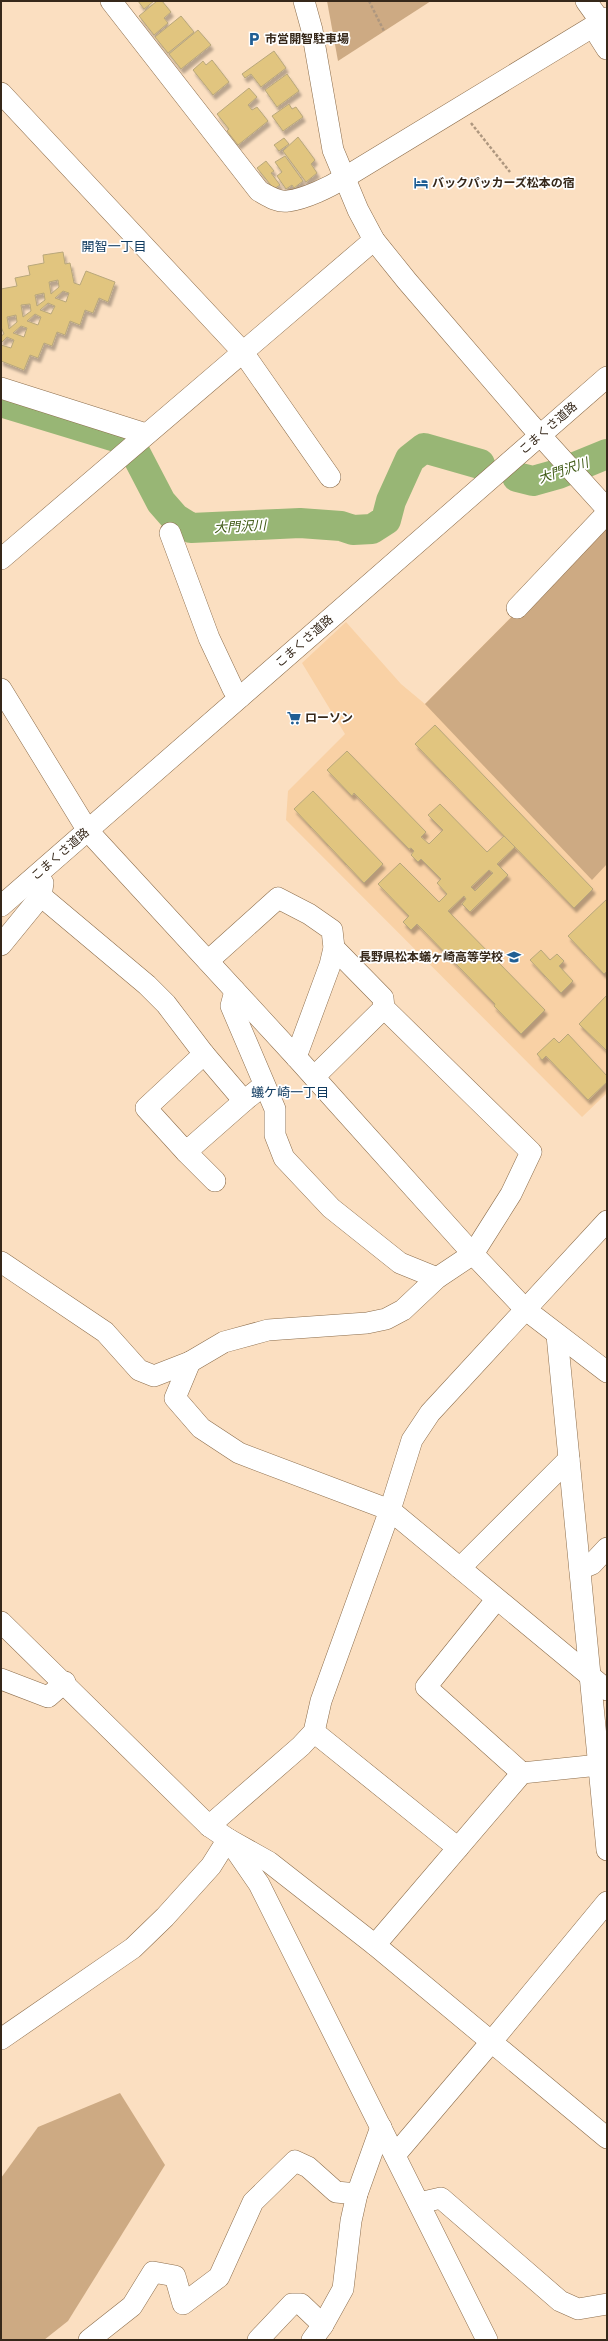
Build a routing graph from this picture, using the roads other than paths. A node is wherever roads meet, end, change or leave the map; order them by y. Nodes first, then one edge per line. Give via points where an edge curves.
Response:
1 (111, 1) edge
2 (304, 1) edge
3 (586, 1) edge
4 (600, 23) edge
5 (607, 49) edge
6 (5, 105) edge
7 (344, 178) junction
8 (374, 240) junction
9 (242, 351) junction
10 (607, 377) edge
11 (1, 388) edge
12 (539, 435) junction
13 (136, 442) junction
14 (330, 477) dead end
15 (607, 509) edge
16 (607, 513) edge
17 (170, 533) dead end
18 (1, 559) edge
19 (517, 608) dead end
20 (1, 688) edge
21 (240, 697) junction
22 (88, 831) junction
23 (46, 867) junction
24 (41, 896) junction
25 (3, 900) edge
26 (1, 945) edge
27 (334, 948) junction
28 (208, 961) junction
29 (235, 991) junction
30 (384, 1008) junction
31 (204, 1054) junction
32 (296, 1057) junction
33 (314, 1077) junction
34 (264, 1085) junction
35 (244, 1101) junction
36 (186, 1152) junction
37 (215, 1181) dead end
38 (607, 1222) edge
39 (473, 1254) junction
40 (1, 1262) edge
41 (437, 1278) junction
42 (526, 1310) junction
43 (557, 1335) junction
44 (190, 1362) junction
45 (607, 1372) edge
46 (569, 1460) junction
47 (390, 1510) junction
48 (607, 1548) edge
49 (460, 1568) junction
50 (580, 1569) junction
51 (496, 1600) junction
52 (1, 1622) edge
53 (1, 1679) edge
54 (65, 1682) junction
55 (602, 1685) edge
56 (314, 1732) junction
57 (599, 1765) junction
58 (522, 1772) junction
59 (209, 1826) junction
60 (228, 1839) junction
61 (458, 1848) junction
62 (607, 1850) edge
63 (607, 1902) edge
64 (375, 1945) junction
65 (1, 2039) edge
66 (492, 2041) junction
67 (382, 2127) junction
68 (607, 2138) edge
69 (395, 2154) junction
70 (357, 2194) junction
71 (419, 2203) junction
72 (607, 2304) edge
73 (317, 2333) edge
74 (89, 2340) edge
75 (258, 2340) edge
76 (487, 2340) edge

1 - 7 street via 259,191 273,199 288,202 331,186
2 - 7 street via 312,30 333,150
3 - 4 street
4 - 5 street
4 - 7 street
6 - 9 street
7 - 8 street
8 - 9 street
8 - 12 street
9 - 13 street
9 - 14 street
10 - 12 street, こまくさ道路
11 - 13 street
12 - 15 street
12 - 21 street, こまくさ道路
13 - 18 street
16 - 19 street
17 - 21 street via 209,638 233,689
20 - 22 street
21 - 22 street, こまくさ道路
22 - 23 street, こまくさ道路
22 - 28 street
23 - 24 street
23 - 25 street, こまくさ道路
24 - 26 street
24 - 31 street via 166,1004
27 - 28 street via 332,930 278,898
27 - 30 street via 383,998
27 - 32 street
28 - 29 street
29 - 32 street
29 - 34 street via 231,1006
30 - 33 street
30 - 39 street via 531,1152 511,1194
31 - 35 street
31 - 36 street via 146,1108
32 - 33 street
33 - 39 street
34 - 35 street
34 - 41 street via 275,1109 275,1135 284,1158 331,1208 400,1263
35 - 36 street
36 - 37 street
38 - 42 street
39 - 41 street
39 - 42 street
40 - 44 street via 105,1332 139,1370 154,1376
41 - 44 street via 403,1310 386,1319 367,1323 268,1330 224,1342
42 - 43 street
42 - 47 street via 430,1413 412,1440
43 - 45 street
43 - 46 street
44 - 47 street via 175,1398 201,1428 239,1453
46 - 49 street
46 - 50 street
47 - 49 street
47 - 56 street via 322,1702
48 - 50 street via 592,1564
49 - 51 street
50 - 55 street
51 - 55 street
51 - 58 street via 426,1687
52 - 54 street
53 - 54 street via 48,1697
54 - 59 street
55 - 57 street
56 - 59 street via 302,1746
56 - 61 street
57 - 58 street
57 - 62 street
58 - 61 street
59 - 60 street
60 - 64 street via 269,1862
60 - 65 street via 211,1866 133,1948
60 - 67 street via 259,1884
61 - 64 street
63 - 66 street
64 - 66 street
66 - 68 street
66 - 69 street
67 - 69 street
67 - 70 street
69 - 71 street
70 - 73 street via 342,2289
70 - 74 street via 336,2192 308,2167 295,2161 253,2202 219,2277 183,2304 175,2276 153,2272 132,2306
71 - 72 street via 441,2198 560,2301 578,2309
71 - 76 street
73 - 75 street via 301,2304 292,2304

